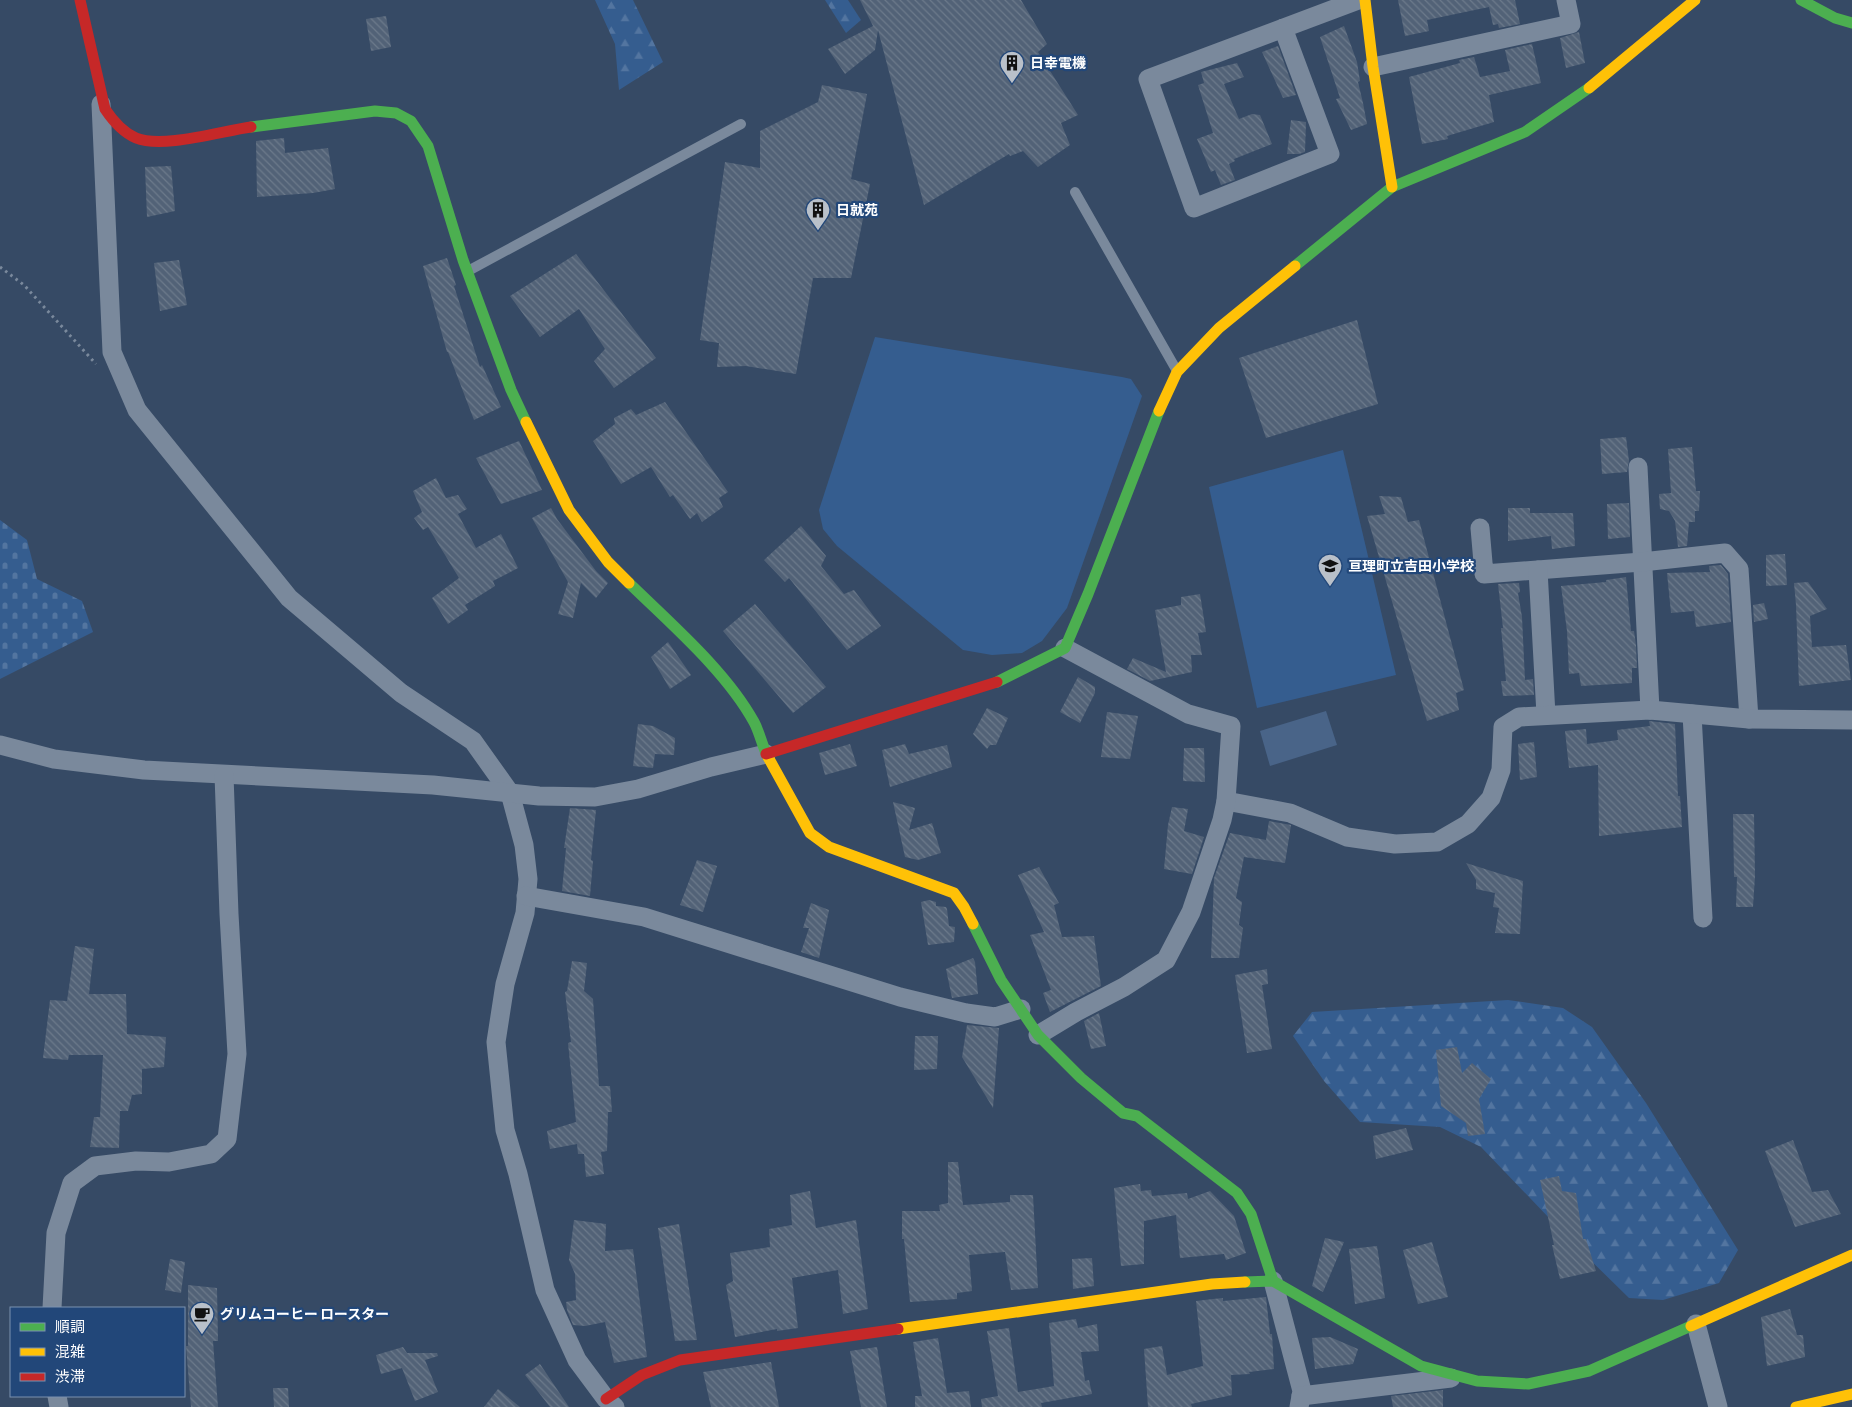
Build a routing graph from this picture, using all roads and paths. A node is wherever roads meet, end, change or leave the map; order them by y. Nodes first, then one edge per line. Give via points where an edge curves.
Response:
1 (80, 0) edge
2 (1358, 0) edge
3 (1365, 0) edge
4 (1566, 0) edge
5 (1695, 0) edge
6 (1801, 0) edge
7 (1852, 22) edge
8 (1283, 28) junction
9 (1372, 67) junction
10 (101, 90) junction
11 (741, 124) dead end
12 (1392, 187) junction
13 (1075, 192) dead end
14 (0, 267) edge
15 (467, 272) junction
16 (97, 366) dead end
17 (1177, 372) junction
18 (1638, 467) dead end
19 (1480, 528) dead end
20 (1642, 562) junction
21 (1538, 570) junction
22 (1065, 648) junction
23 (1650, 710) junction
24 (1692, 714) junction
25 (1546, 716) junction
26 (1749, 719) junction
27 (1852, 720) edge
28 (0, 745) edge
29 (766, 754) junction
30 (224, 775) junction
31 (510, 793) junction
32 (1226, 801) junction
33 (526, 896) junction
34 (1704, 918) dead end
35 (1021, 1009) junction
36 (1038, 1034) junction
37 (1852, 1255) edge
38 (1274, 1281) junction
39 (52, 1307) edge
40 (1696, 1324) junction
41 (1461, 1377) junction
42 (1852, 1394) edge
43 (1300, 1402) edge
44 (608, 1404) edge
45 (1718, 1407) edge
46 (1796, 1407) edge

1 - 10 main road
2 - 8 street
3 - 9 main road
4 - 9 street via 1571,24
5 - 12 main road via 1586,91 1525,132
6 - 7 main road via 1835,18
8 - 8 street via 1148,79 1194,208 1330,154
9 - 12 main road
10 - 15 main road via 111,120 131,136 142,140 176,140 246,127 375,111 396,113 411,121 428,146
10 - 31 street via 112,352 136,410 289,598 401,693 473,741
11 - 15 lane
12 - 17 main road via 1219,328
13 - 17 lane
14 - 16 path via 24,285
15 - 29 main road via 511,390 569,510 608,562 733,689 755,723
17 - 22 main road
18 - 20 street
19 - 21 street via 1484,574
20 - 21 street
20 - 23 street
20 - 26 street via 1725,553 1739,569
21 - 25 street
22 - 29 main road via 998,682
22 - 32 street via 1188,714 1232,726
23 - 24 street
23 - 25 street
24 - 26 street
24 - 34 street
25 - 32 street via 1519,717 1503,727 1501,770 1491,798 1468,824 1437,842 1395,844 1347,837 1290,813
26 - 27 street
28 - 30 street via 54,759 144,770
29 - 31 street via 638,789 595,797
29 - 35 main road via 810,833 829,847 954,893 964,906 1001,980
30 - 31 street
30 - 39 street via 237,1054 227,1139 211,1154 169,1162 136,1161 95,1166 72,1183 56,1233
31 - 33 street via 524,844 528,879
32 - 36 street via 1191,912 1166,960
33 - 35 street via 644,917 900,997 956,1010 995,1016
33 - 44 street via 496,1042 505,1130 545,1290 577,1360
35 - 36 main road
36 - 38 main road via 1081,1078 1123,1113 1137,1116 1237,1193 1251,1214
37 - 40 main road
38 - 41 main road via 1421,1366
38 - 43 street via 1302,1391
38 - 44 main road via 1193,1286 680,1360 642,1375
40 - 41 main road via 1589,1371 1556,1379 1507,1384
40 - 45 street
41 - 43 street
42 - 46 main road

